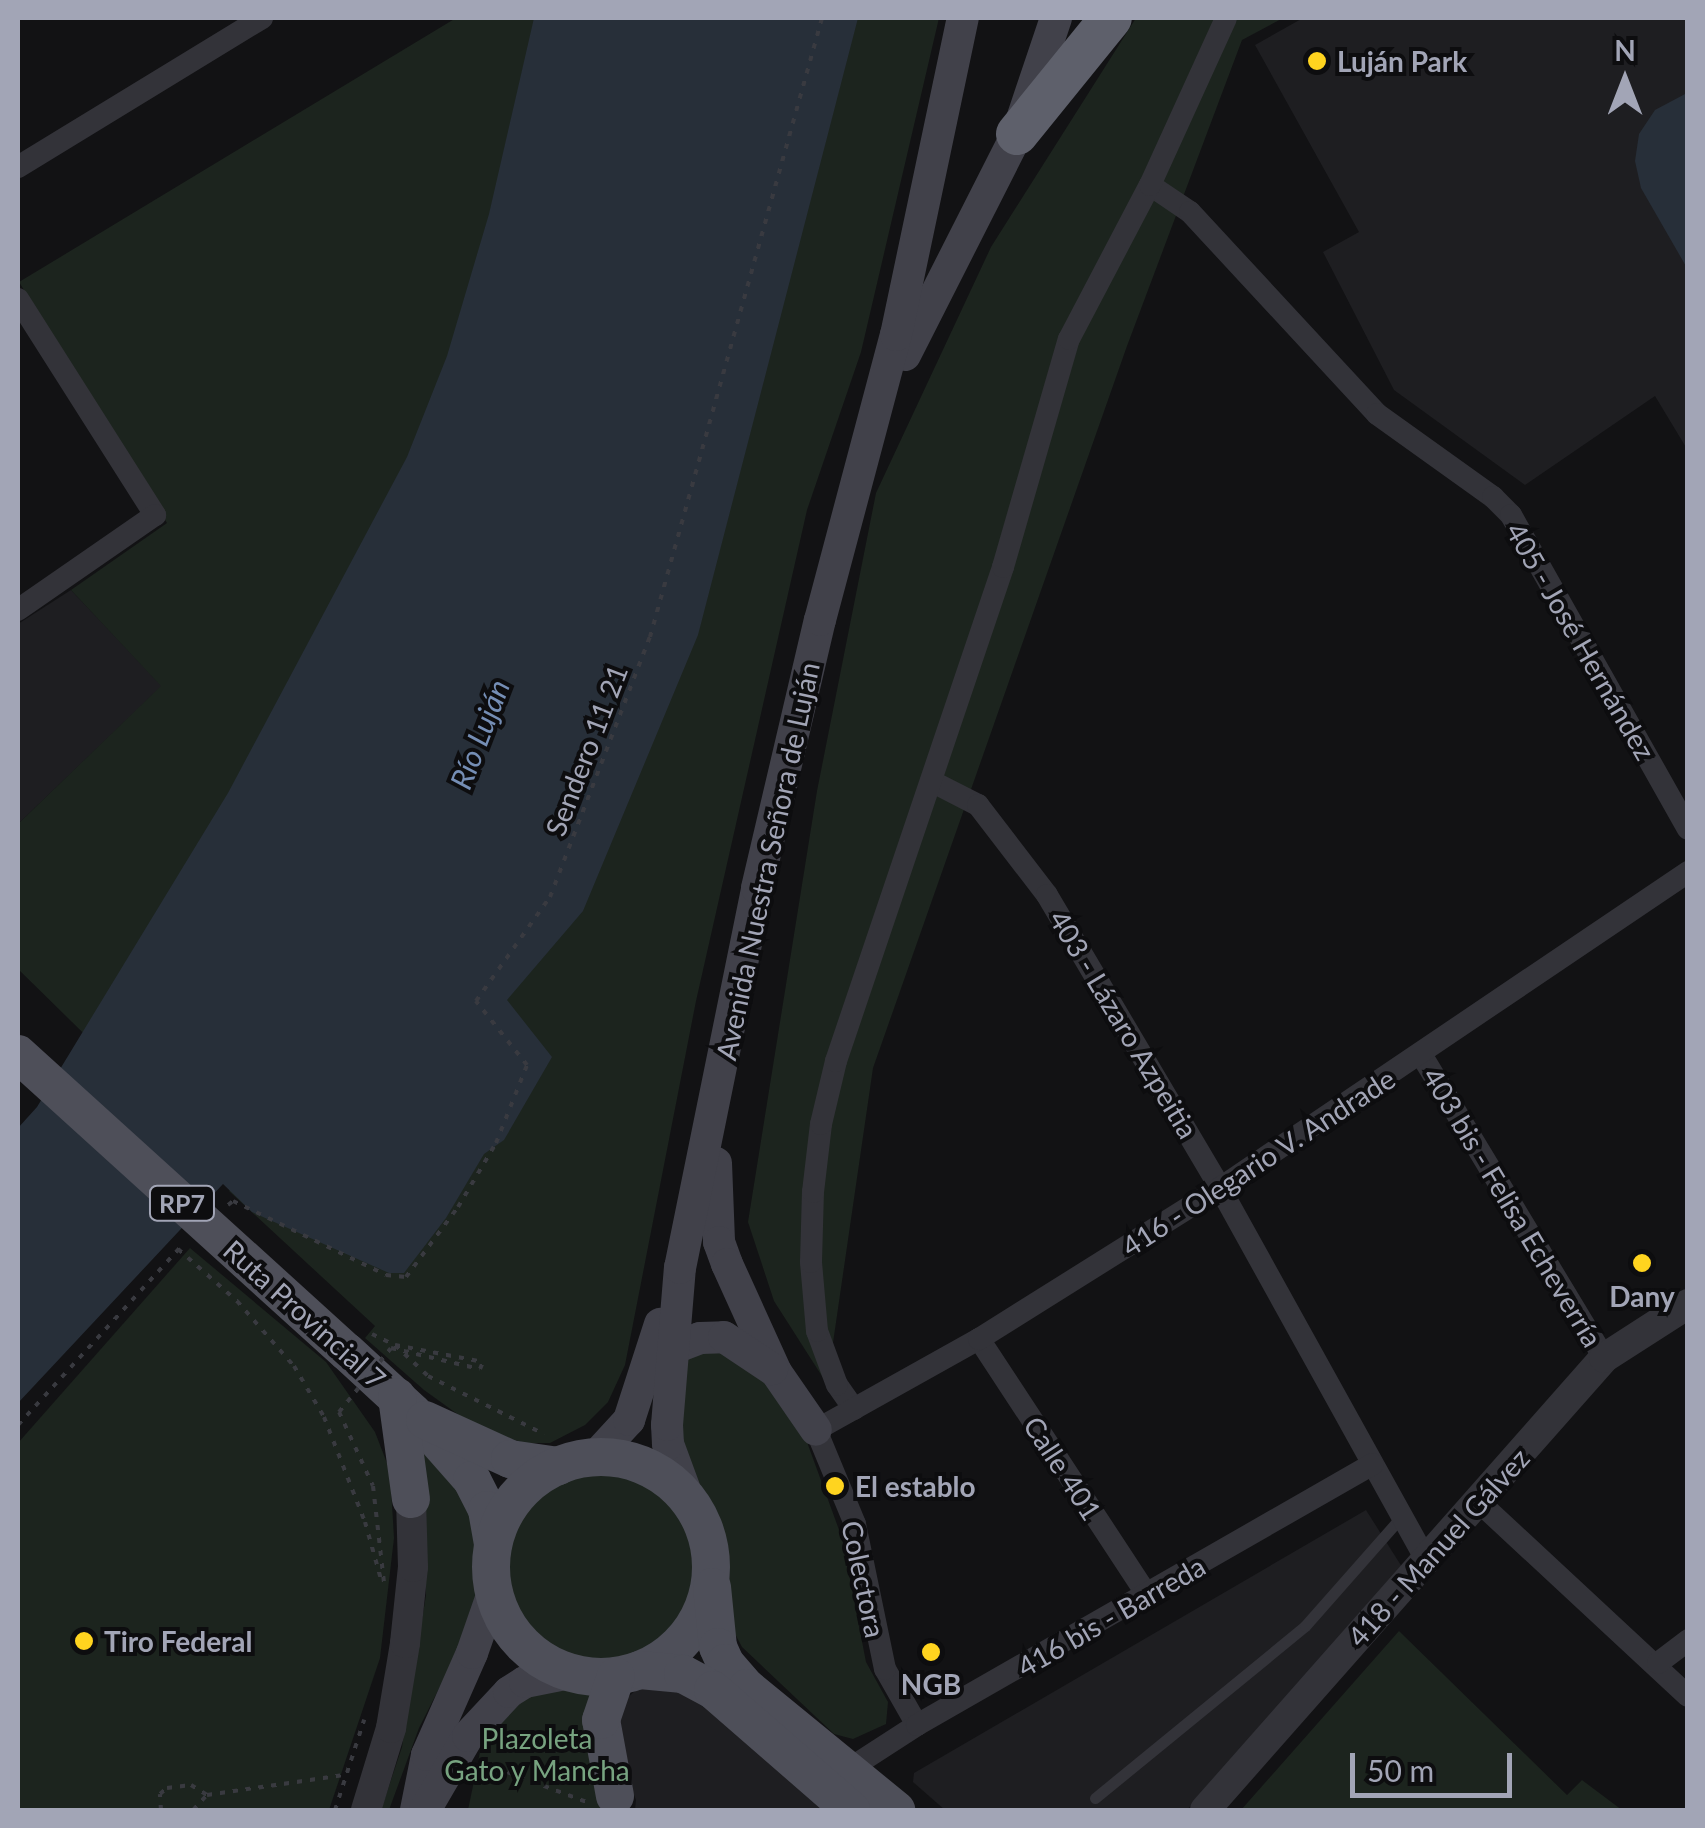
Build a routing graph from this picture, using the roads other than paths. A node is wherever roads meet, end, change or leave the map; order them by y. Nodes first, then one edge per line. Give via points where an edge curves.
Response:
1 (262, 18) edge
2 (962, 18) edge
3 (1056, 18) edge
4 (1111, 18) edge
5 (1222, 24) edge
6 (1017, 134) junction
7 (18, 167) edge
8 (1150, 185) junction
9 (18, 299) edge
10 (864, 456) junction
11 (18, 610) edge
12 (930, 781) junction
13 (1688, 829) edge
14 (1688, 872) edge
15 (18, 1054) edge
16 (1422, 1056) junction
17 (723, 1064) junction
18 (1220, 1188) junction
19 (680, 1268) junction
20 (1688, 1304) edge
21 (979, 1340) junction
22 (674, 1348) junction
23 (1604, 1358) junction
24 (776, 1372) junction
25 (405, 1405) junction
26 (854, 1409) junction
27 (816, 1430) junction
28 (576, 1461) junction
29 (1373, 1464) junction
30 (411, 1499) joint
31 (689, 1501) junction
32 (1479, 1502) junction
33 (1402, 1516) junction
34 (492, 1544) junction
35 (1427, 1562) junction
36 (710, 1579) junction
37 (494, 1590) junction
38 (1148, 1596) junction
39 (1688, 1640) edge
40 (1658, 1663) junction
41 (570, 1673) junction
42 (628, 1673) junction
43 (1688, 1696) edge
44 (916, 1725) junction
45 (849, 1768) junction
46 (1095, 1798) dead end
47 (610, 1804) edge
48 (366, 1810) edge
49 (416, 1810) edge
50 (425, 1810) edge
51 (851, 1810) edge
52 (896, 1810) edge
53 (1205, 1810) edge

1 - 7 street
2 - 10 main road, Avenida Nuestra Señora de Luján via 896,336
3 - 6 main road, Avenida Nuestra Señora de Luján
4 - 6 highway
5 - 8 street
6 - 10 main road, Avenida Nuestra Señora de Luján via 930,301
8 - 12 street via 1069,339
8 - 13 street, 405 - José Hernández via 1190,212 1378,414 1511,516
9 - 11 street via 156,516
10 - 17 main road, Avenida Nuestra Señora de Luján via 757,888
12 - 18 street, 403 - Lázaro Azpeitia via 978,805 1014,846
12 - 26 street via 836,1060 812,1192 817,1331
14 - 16 street, 416 - Olegario V. Andrade
15 - 25 main road, Ruta Provincial 7 / RP7, bridge via 360,1343
16 - 18 street, 416 - Olegario V. Andrade
16 - 23 street, 403 bis - Felisa Echeverría
17 - 19 main road, Avenida Nuestra Señora de Luján
17 - 24 main road via 719,1242
18 - 21 street, 416 - Olegario V. Andrade
18 - 29 street, 403 - Lázaro Azpeitia
19 - 22 main road, Avenida Nuestra Señora de Luján
19 - 28 main road, Avenida Nuestra Señora de Luján via 630,1420
20 - 23 street, 418 - Manuel Gálvez
21 - 26 street, 416 - Olegario V. Andrade
21 - 38 street, Calle 401
22 - 24 main road via 724,1336
22 - 31 main road, Avenida Nuestra Señora de Luján via 666,1425
23 - 32 street, 418 - Manuel Gálvez
24 - 27 main road
25 - 28 main road, Ruta Provincial 7 / RP7 via 510,1459
25 - 30 main road
25 - 34 main road, Ruta Provincial 7 / RP7 via 472,1480 487,1510
26 - 27 street, 416 - Olegario V. Andrade
27 - 44 street, Colectora via 855,1524 885,1669
28 - 31 main road, RP7 via 647,1468
28 - 34 main road via 523,1489
29 - 33 street, 403 - Lázaro Azpeitia
29 - 38 street, 416 bis - Barreda
30 - 48 street via 413,1567
31 - 36 main road, RP7 via 707,1538
32 - 35 street, 418 - Manuel Gálvez
32 - 40 street
33 - 35 street, 403 - Lázaro Azpeitia
33 - 46 lane via 1304,1626
34 - 37 main road, RP7
35 - 53 street, 418 - Manuel Gálvez
36 - 42 main road, RP7 via 702,1612 683,1641
36 - 45 main road, RP7 via 725,1663
37 - 41 main road, RP7 via 501,1616 523,1646
37 - 49 main road via 427,1755
38 - 44 street, 416 bis - Barreda
39 - 40 street
40 - 43 street
41 - 42 main road, RP7
41 - 50 main road via 509,1692 458,1754
42 - 47 main road via 601,1720
42 - 51 main road, RP7 via 683,1674 713,1690
44 - 45 street, 416 bis - Barreda
45 - 52 main road, RP7

